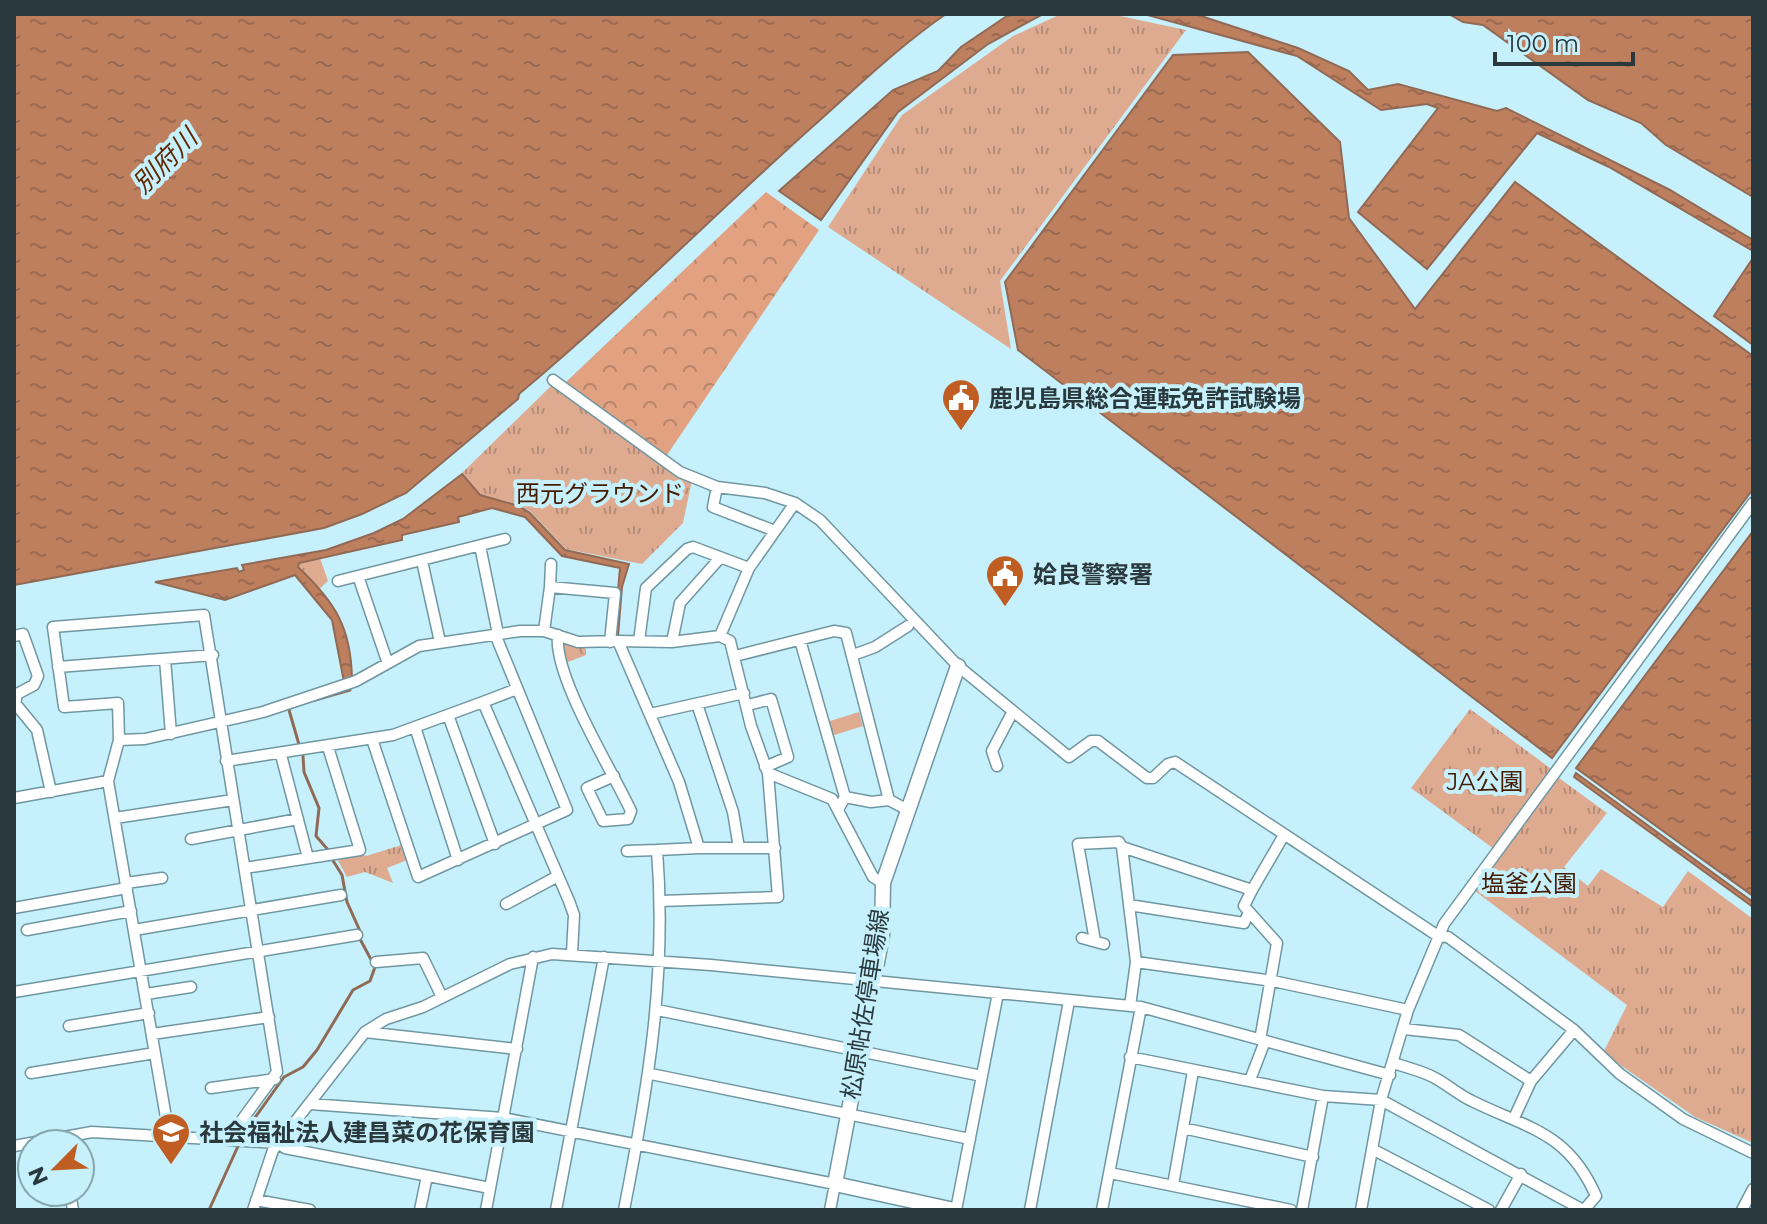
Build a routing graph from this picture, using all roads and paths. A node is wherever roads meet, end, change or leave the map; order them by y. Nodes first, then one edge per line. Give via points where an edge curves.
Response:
1 (553, 380) dead end
2 (717, 487) junction
3 (795, 503) junction
4 (1753, 503) edge
5 (775, 531) junction
6 (505, 539) dead end
7 (480, 546) junction
8 (720, 558) junction
9 (422, 561) junction
10 (551, 564) dead end
11 (749, 568) junction
12 (358, 576) junction
13 (338, 581) dead end
14 (550, 587) junction
15 (908, 626) dead end
16 (544, 631) junction
17 (496, 634) junction
18 (558, 635) junction
19 (14, 636) edge
20 (720, 636) junction
21 (800, 640) junction
22 (614, 641) junction
23 (639, 641) junction
24 (440, 642) junction
25 (672, 642) junction
26 (213, 655) junction
27 (853, 655) junction
28 (735, 656) junction
29 (165, 659) junction
30 (387, 661) junction
31 (958, 666) junction
32 (58, 667) junction
33 (517, 689) junction
34 (744, 693) junction
35 (483, 702) junction
36 (14, 703) edge
37 (697, 704) junction
38 (748, 705) junction
39 (1013, 711) junction
40 (650, 714) junction
41 (448, 715) junction
42 (220, 723) junction
43 (415, 727) junction
44 (171, 734) junction
45 (372, 739) junction
46 (119, 740) junction
47 (328, 747) junction
48 (281, 755) junction
49 (226, 761) junction
50 (997, 766) dead end
51 (767, 770) junction
52 (614, 776) junction
53 (108, 781) junction
54 (51, 792) junction
55 (845, 797) junction
56 (14, 798) edge
57 (233, 800) junction
58 (889, 800) junction
59 (839, 808) junction
60 (908, 810) junction
61 (115, 818) junction
62 (298, 819) junction
63 (536, 826) junction
64 (238, 830) junction
65 (1284, 835) junction
66 (191, 839) dead end
67 (495, 844) junction
68 (1122, 847) junction
69 (699, 848) junction
70 (739, 848) junction
71 (775, 848) junction
72 (657, 850) junction
73 (627, 851) dead end
74 (308, 858) junction
75 (458, 860) junction
76 (245, 868) junction
77 (558, 876) junction
78 (162, 878) dead end
79 (883, 883) junction
80 (126, 886) junction
81 (1252, 890) junction
82 (341, 895) dead end
83 (661, 901) junction
84 (506, 904) dead end
85 (1129, 905) junction
86 (14, 908) edge
87 (252, 910) junction
88 (131, 911) junction
89 (1249, 912) junction
90 (27, 930) dead end
91 (134, 930) junction
92 (357, 935) dead end
93 (1438, 936) junction
94 (1082, 938) dead end
95 (258, 951) junction
96 (572, 953) junction
97 (533, 957) junction
98 (604, 957) junction
99 (376, 962) dead end
100 (661, 962) junction
101 (1136, 962) junction
102 (142, 970) junction
103 (1273, 981) junction
104 (873, 983) junction
105 (191, 987) dead end
106 (14, 992) edge
107 (998, 993) junction
108 (146, 994) junction
109 (442, 997) junction
110 (1069, 1001) junction
111 (1136, 1006) junction
112 (657, 1010) junction
113 (1408, 1010) junction
114 (149, 1013) junction
115 (269, 1017) junction
116 (69, 1026) dead end
117 (1404, 1029) junction
118 (1574, 1030) junction
119 (365, 1032) junction
120 (152, 1034) junction
121 (1262, 1040) junction
122 (517, 1049) junction
123 (859, 1051) junction
124 (155, 1053) junction
125 (1130, 1057) junction
126 (1394, 1063) junction
127 (1193, 1071) junction
128 (31, 1073) dead end
129 (651, 1074) junction
130 (1390, 1075) junction
131 (982, 1076) junction
132 (275, 1079) junction
133 (1250, 1080) junction
134 (1531, 1081) junction
135 (211, 1088) dead end
136 (1323, 1096) junction
137 (1381, 1100) junction
138 (310, 1104) junction
139 (847, 1115) junction
140 (503, 1118) junction
141 (1514, 1118) junction
142 (1183, 1128) junction
143 (570, 1130) junction
144 (96, 1132) edge
145 (169, 1135) junction
146 (228, 1139) junction
147 (970, 1139) junction
148 (278, 1143) junction
149 (637, 1143) junction
150 (1372, 1149) junction
151 (1753, 1153) edge
152 (1313, 1157) junction
153 (1110, 1173) junction
154 (1521, 1174) junction
155 (427, 1176) junction
156 (835, 1184) junction
157 (1173, 1185) junction
158 (490, 1188) junction
159 (1753, 1189) edge
160 (254, 1205) edge
161 (1256, 1206) edge
162 (303, 1209) edge
163 (420, 1210) edge
164 (486, 1210) edge
165 (556, 1210) edge
166 (624, 1210) edge
167 (830, 1210) edge
168 (955, 1210) edge
169 (1030, 1210) edge
170 (1102, 1210) edge
171 (1291, 1210) edge
172 (1302, 1210) edge
173 (1361, 1210) edge
174 (1489, 1210) edge
175 (1501, 1210) edge
176 (1584, 1210) edge
177 (1742, 1210) edge

1 - 2 street via 680,472
2 - 3 street
2 - 5 street via 713,507
3 - 5 street
3 - 31 street via 820,520
4 - 93 street
5 - 11 street
6 - 7 street
7 - 9 street
7 - 17 street
8 - 11 street
8 - 23 street via 687,549 646,588
8 - 25 street via 680,603
9 - 12 street
9 - 24 street
10 - 14 street
11 - 20 street
12 - 13 street
12 - 30 street
14 - 16 street
14 - 22 street via 615,593
15 - 27 street
16 - 17 street
16 - 18 street
17 - 24 street
17 - 33 street
18 - 22 street via 578,642
18 - 52 street via 560,666
19 - 36 street via 23,634 38,676
20 - 25 street
20 - 28 street via 730,641
21 - 27 street via 841,630
21 - 28 street
21 - 55 street
22 - 23 street
22 - 40 street
23 - 25 street
24 - 30 street
26 - 29 street
26 - 32 street via 204,615 53,627
26 - 42 street
27 - 58 street
28 - 34 street
29 - 32 street
29 - 44 street
30 - 42 street via 356,681
31 - 39 street
31 - 60 main road, 松原帖佐停車場線
32 - 46 street via 64,707 118,703
33 - 35 street
33 - 63 street via 567,810
34 - 37 street
34 - 38 street
35 - 41 street
35 - 63 street
36 - 54 street via 37,730
37 - 40 street
37 - 70 street via 733,812
38 - 51 street
38 - 51 street via 771,699 788,757
39 - 50 street via 992,751
39 - 65 street via 1069,757 1098,741 1147,778 1175,762
40 - 69 street via 690,811
41 - 43 street
41 - 67 street
42 - 44 street
42 - 49 street
43 - 45 street
43 - 75 street
44 - 46 street
45 - 47 street
45 - 75 street via 418,877
46 - 53 street
47 - 48 street
47 - 74 street via 360,850
48 - 49 street
48 - 62 street
49 - 57 street
51 - 59 street via 820,793
51 - 71 street
52 - 52 street via 631,811 628,819 603,821 587,788
53 - 54 street
53 - 61 street
54 - 56 street
55 - 58 street
55 - 59 street
57 - 61 street
57 - 64 street
58 - 60 street
59 - 79 street via 873,877
60 - 79 main road, 松原帖佐停車場線
61 - 80 street
62 - 64 street
62 - 74 street
63 - 67 street
63 - 77 street
64 - 66 street
64 - 76 street
65 - 81 street
65 - 93 street
67 - 75 street
68 - 81 street
68 - 85 street
68 - 94 street via 1119,842 1078,844 1100,942
69 - 70 street
69 - 72 street
70 - 71 street
71 - 83 street via 778,897
72 - 73 street
72 - 83 street
74 - 76 street
76 - 87 street
77 - 84 street
77 - 96 street via 574,915
78 - 80 street
79 - 104 main road, 松原帖佐停車場線 via 882,936
80 - 86 street
80 - 88 street
81 - 89 street via 1244,906
82 - 87 street
83 - 100 street
85 - 89 street via 1244,923
85 - 101 street
87 - 91 street
87 - 95 street
88 - 90 street
88 - 91 street
89 - 103 street via 1275,936
91 - 102 street
92 - 95 street
93 - 113 street
93 - 118 street via 1448,937 1486,963
95 - 102 street
95 - 115 street
96 - 97 street
96 - 98 street
97 - 109 street
97 - 122 street
98 - 100 street
98 - 143 street
99 - 109 street via 423,958
100 - 104 street
100 - 112 street
101 - 103 street
101 - 111 street
102 - 106 street
102 - 108 street
103 - 113 street
103 - 121 street
104 - 107 street
104 - 123 main road, 松原帖佐停車場線
105 - 108 street
107 - 110 street
107 - 131 street
108 - 114 street
109 - 119 street
110 - 111 street
110 - 169 street
111 - 121 street
111 - 125 street
112 - 123 street
112 - 129 street
113 - 117 street
114 - 116 street
114 - 120 street
115 - 120 street
115 - 132 street
117 - 126 street
117 - 134 street via 1459,1035
118 - 134 street
118 - 151 street via 1620,1074 1683,1119
119 - 122 street
119 - 138 street
120 - 124 street
121 - 130 street
121 - 133 street
122 - 140 street
123 - 131 street
123 - 139 main road, 松原帖佐停車場線
124 - 128 street
124 - 145 street
125 - 127 street
125 - 153 street
126 - 130 street
126 - 141 street via 1432,1076 1469,1100
127 - 133 street
127 - 142 street
129 - 139 street
129 - 149 street
130 - 137 street
131 - 147 street
132 - 135 street
132 - 146 street
133 - 136 street
134 - 141 street
136 - 137 street
136 - 152 street
137 - 150 street
137 - 154 street
138 - 140 street
138 - 148 street
139 - 147 street
139 - 156 main road, 松原帖佐停車場線
140 - 143 street
140 - 158 street
141 - 176 street via 1582,1164 1596,1196
142 - 152 street
142 - 157 street
143 - 149 street
143 - 165 street
144 - 145 street
145 - 146 street
146 - 148 street
147 - 168 street
148 - 155 street
148 - 160 street
149 - 156 street
149 - 166 street
150 - 173 street
150 - 174 street
152 - 172 street
153 - 157 street
153 - 170 street
154 - 175 street
154 - 176 street
155 - 158 street
155 - 163 street
156 - 167 street
156 - 168 main road
157 - 161 street
158 - 164 street
159 - 177 street
160 - 162 street
161 - 171 street

